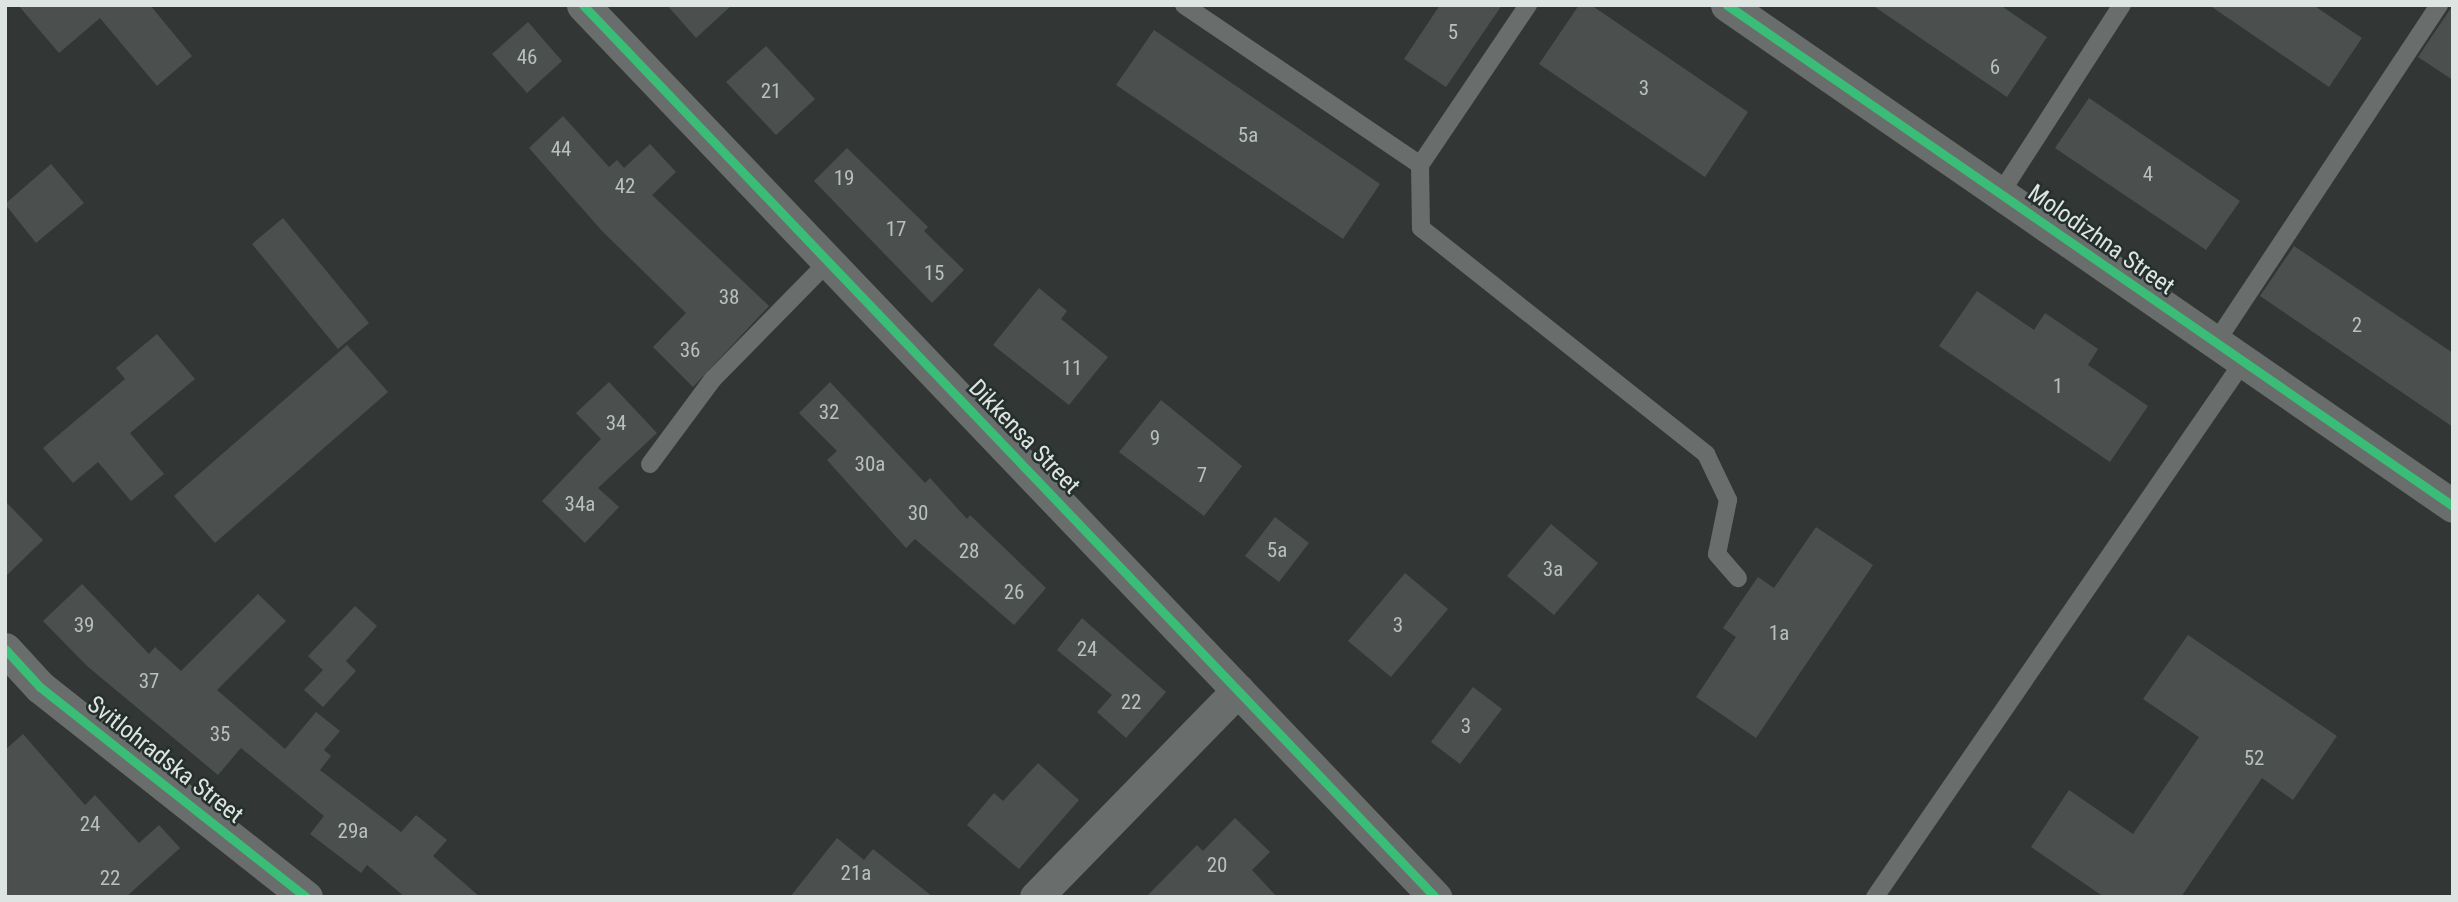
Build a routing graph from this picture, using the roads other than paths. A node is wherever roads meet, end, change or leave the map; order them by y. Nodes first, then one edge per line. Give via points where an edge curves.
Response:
1 (583, 5) edge
2 (1184, 5) edge
3 (1528, 5) edge
4 (1727, 5) edge
5 (2122, 5) edge
6 (2439, 5) edge
7 (1420, 165) junction
8 (2000, 194) junction
9 (829, 261) junction
10 (2216, 342) junction
11 (2244, 362) junction
12 (650, 464) dead end
13 (2453, 506) edge
14 (1738, 578) dead end
15 (5, 649) edge
16 (1238, 690) junction
17 (306, 897) edge
18 (1035, 897) edge
19 (1435, 897) edge
20 (1875, 897) edge

1 - 9 street, Dikkensa Street
2 - 7 lane
3 - 7 lane
4 - 8 street, Molodizhna Street
5 - 8 lane
6 - 10 lane
7 - 14 lane via 1421,228 1706,454 1728,500 1717,554
8 - 10 street, Molodizhna Street
9 - 12 lane via 713,379
9 - 16 street, Dikkensa Street
10 - 11 street, Molodizhna Street
11 - 13 street, Molodizhna Street
11 - 20 lane
15 - 17 street, Svitlohradska Street via 40,687
16 - 18 street
16 - 19 street, Dikkensa Street

